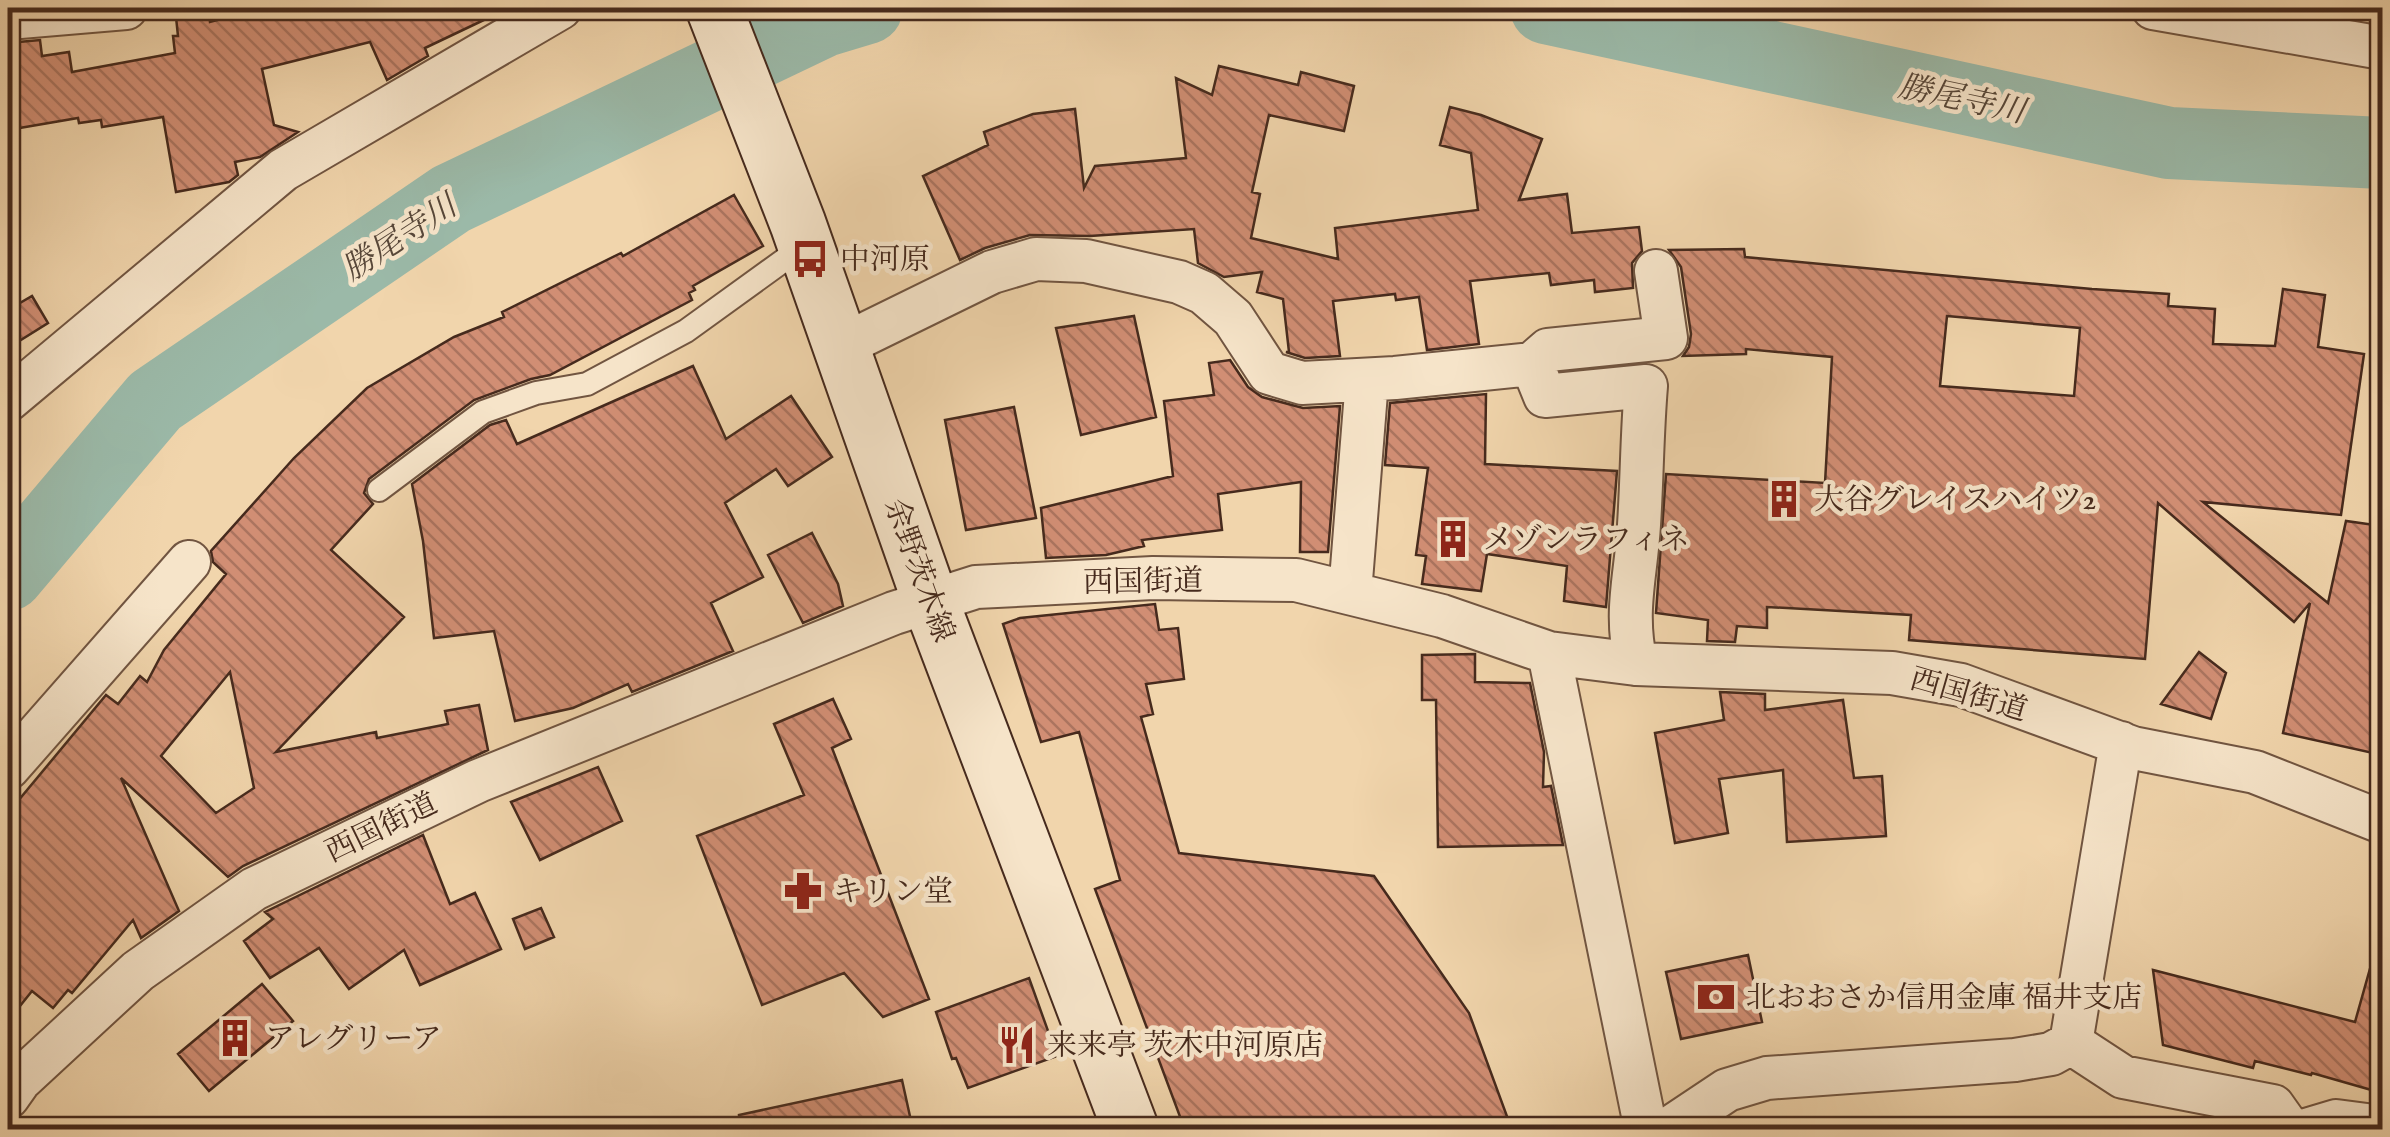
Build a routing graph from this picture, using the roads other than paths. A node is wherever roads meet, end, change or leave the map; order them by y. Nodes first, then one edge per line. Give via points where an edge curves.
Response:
1 (126, 8) edge
2 (560, 8) edge
3 (714, 8) edge
4 (2153, 8) edge
5 (8, 18) edge
6 (2382, 48) edge
7 (805, 246) junction
8 (1656, 272) dead end
9 (841, 346) junction
10 (1532, 364) junction
11 (1367, 380) junction
12 (8, 400) edge
13 (379, 490) dead end
14 (189, 562) dead end
15 (1350, 593) junction
16 (930, 600) junction
17 (1549, 652) junction
18 (1636, 664) junction
19 (2122, 743) junction
20 (8, 768) edge
21 (2382, 822) edge
22 (2070, 1043) junction
23 (8, 1097) edge
24 (2382, 1126) edge
25 (1131, 1130) edge
26 (1646, 1130) edge
27 (1667, 1130) edge
28 (2290, 1130) edge
29 (2306, 1130) edge

1 - 5 street
2 - 12 street via 282,170
3 - 7 main road, 余野茨木線
4 - 6 street
7 - 9 main road, 余野茨木線
7 - 13 lane via 686,331 587,384 483,412
8 - 10 street via 1666,338 1548,350
9 - 11 street via 992,272 1036,259 1086,261 1204,293 1233,318 1270,374 1302,383
9 - 16 main road, 余野茨木線
10 - 11 street
10 - 18 street via 1545,396 1646,386 1629,600
11 - 15 street
14 - 20 street
15 - 16 street, 西国街道 via 1296,580 1154,578 976,587
15 - 17 street, 西国街道
16 - 23 street, 西国街道 via 478,780 254,889 138,970
16 - 25 main road, 余野茨木線
17 - 18 street, 西国街道
17 - 26 street
18 - 19 street, 西国街道 via 1892,673 1960,685
19 - 21 street, 西国街道 via 2254,772
19 - 22 street
22 - 27 street via 2015,1060 1767,1078 1727,1090
22 - 28 street via 2123,1077 2273,1106
24 - 29 street via 2336,1122

